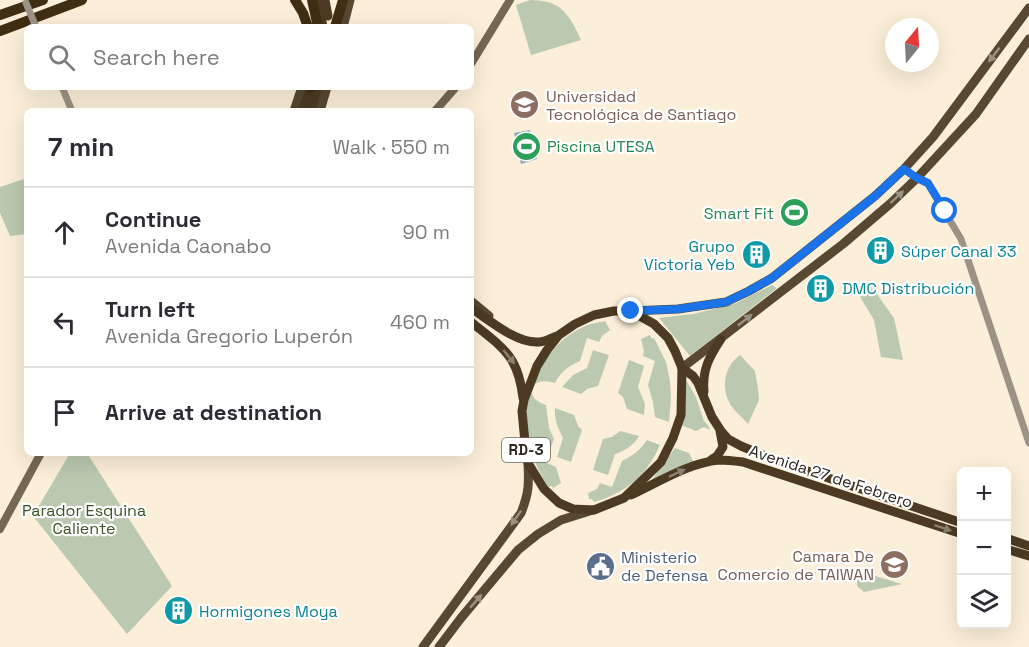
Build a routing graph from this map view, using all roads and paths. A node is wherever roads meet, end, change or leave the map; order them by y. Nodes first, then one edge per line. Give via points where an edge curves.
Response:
1 (43, 0) edge
2 (82, 0) edge
3 (92, 0) edge
4 (295, 0) edge
5 (306, 0) edge
6 (312, 0) edge
7 (318, 0) edge
8 (324, 0) edge
9 (510, 0) edge
10 (25, 2) edge
11 (347, 2) edge
12 (1029, 8) edge
13 (0, 15) edge
14 (35, 24) edge
15 (307, 24) edge
16 (311, 24) edge
17 (320, 24) edge
18 (321, 24) edge
19 (328, 24) edge
20 (336, 24) edge
21 (343, 24) edge
22 (13, 27) junction
23 (0, 32) edge
24 (1029, 39) edge
25 (474, 59) edge
26 (63, 90) edge
27 (308, 90) edge
28 (309, 90) edge
29 (310, 90) edge
30 (326, 90) edge
31 (453, 90) edge
32 (71, 108) edge
33 (296, 108) edge
34 (303, 108) edge
35 (311, 108) edge
36 (321, 108) edge
37 (438, 108) edge
38 (904, 169) junction
39 (917, 178) junction
40 (821, 240) junction
41 (832, 253) junction
42 (474, 304) edge
43 (474, 310) edge
44 (631, 311) junction
45 (474, 325) edge
46 (509, 333) junction
47 (559, 335) junction
48 (721, 339) junction
49 (682, 368) junction
50 (524, 400) junction
51 (705, 403) junction
52 (718, 427) junction
53 (1029, 444) edge
54 (39, 456) edge
55 (766, 457) junction
56 (736, 461) junction
57 (528, 463) junction
58 (706, 463) junction
59 (869, 492) junction
60 (624, 498) junction
61 (868, 504) junction
62 (594, 510) junction
63 (957, 522) edge
64 (0, 529) edge
65 (957, 532) edge
66 (1011, 540) edge
67 (1029, 546) edge
68 (1011, 551) edge
69 (1029, 556) edge
70 (423, 647) edge
71 (439, 647) edge

1 - 13 highway
2 - 22 highway
3 - 22 highway
4 - 15 highway
5 - 16 main road
6 - 17 highway
7 - 18 highway
8 - 19 highway
9 - 25 main road
10 - 14 street, bridge
11 - 20 highway
11 - 21 main road
12 -> 38 main road via 933,137
22 - 23 highway
24 - 39 main road via 976,114
26 - 32 street
27 - 33 main road
28 - 34 highway
29 - 35 highway
30 - 36 main road
31 - 37 main road
38 - 39 street
38 - 40 main road
41 -> 39 main road
39 - 53 street via 928,183 961,239
40 - 41 main road
40 - 44 main road via 772,278 726,302
48 -> 41 main road
42 - 46 main road, RD-3
43 - 46 highway, RD-3
44 - 47 highway, RD-3 via 594,315
44 - 49 highway via 654,324 668,338
45 -> 50 highway, RD-3 via 513,360
46 - 47 highway, RD-3 via 536,343
47 - 50 highway, RD-3 via 537,366
48 - 49 main road
48 - 51 highway via 706,363
49 - 51 highway, Avenida 27 de Febrero via 698,383
49 - 60 highway via 681,415 673,438 661,462
50 - 57 highway, RD-3
51 - 52 highway, Avenida 27 de Febrero
52 - 55 highway, Avenida 27 de Febrero via 728,439
52 - 58 highway via 723,447
54 - 64 main road
55 - 56 highway via 736,450 732,453
55 - 59 highway, Avenida 27 de Febrero
56 - 58 highway, Avenida 27 de Febrero
56 - 61 highway, Avenida 27 de Febrero
57 - 62 highway, RD-3 via 544,489 559,503 573,509
57 -> 70 main road via 529,484 521,513
60 -> 58 highway, Avenida 27 de Febrero
59 - 61 highway via 864,495
59 - 63 highway, Avenida 27 de Febrero
60 - 62 highway
61 -> 65 highway, Avenida 27 de Febrero
71 -> 62 main road via 518,550 561,520
66 - 67 highway
68 - 69 highway

